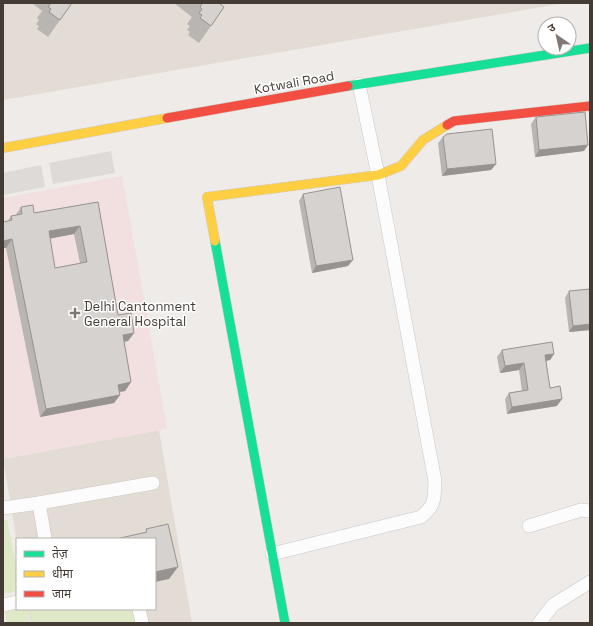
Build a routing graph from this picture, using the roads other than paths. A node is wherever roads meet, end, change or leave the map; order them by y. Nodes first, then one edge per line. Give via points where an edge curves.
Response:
1 (590, 48) edge
2 (359, 84) junction
3 (590, 106) edge
4 (3, 148) edge
5 (378, 175) junction
6 (153, 483) dead end
7 (39, 503) junction
8 (3, 508) edge
9 (590, 511) edge
10 (529, 526) dead end
11 (45, 538) edge
12 (272, 554) junction
13 (590, 582) edge
14 (16, 602) edge
15 (3, 604) edge
16 (140, 610) edge
17 (142, 623) edge
18 (285, 623) edge
19 (539, 623) edge

1 - 2 street, Kotwali Road
2 - 4 street, Kotwali Road
2 - 5 street
3 - 5 street via 454,121 423,140 401,166
5 - 12 street via 435,481 434,498 431,508 421,517
5 - 12 street via 207,198
6 - 7 street
7 - 8 street
7 - 11 street
9 - 10 street via 580,510
12 - 18 street
13 - 19 street via 553,605
14 - 15 street
16 - 17 street

